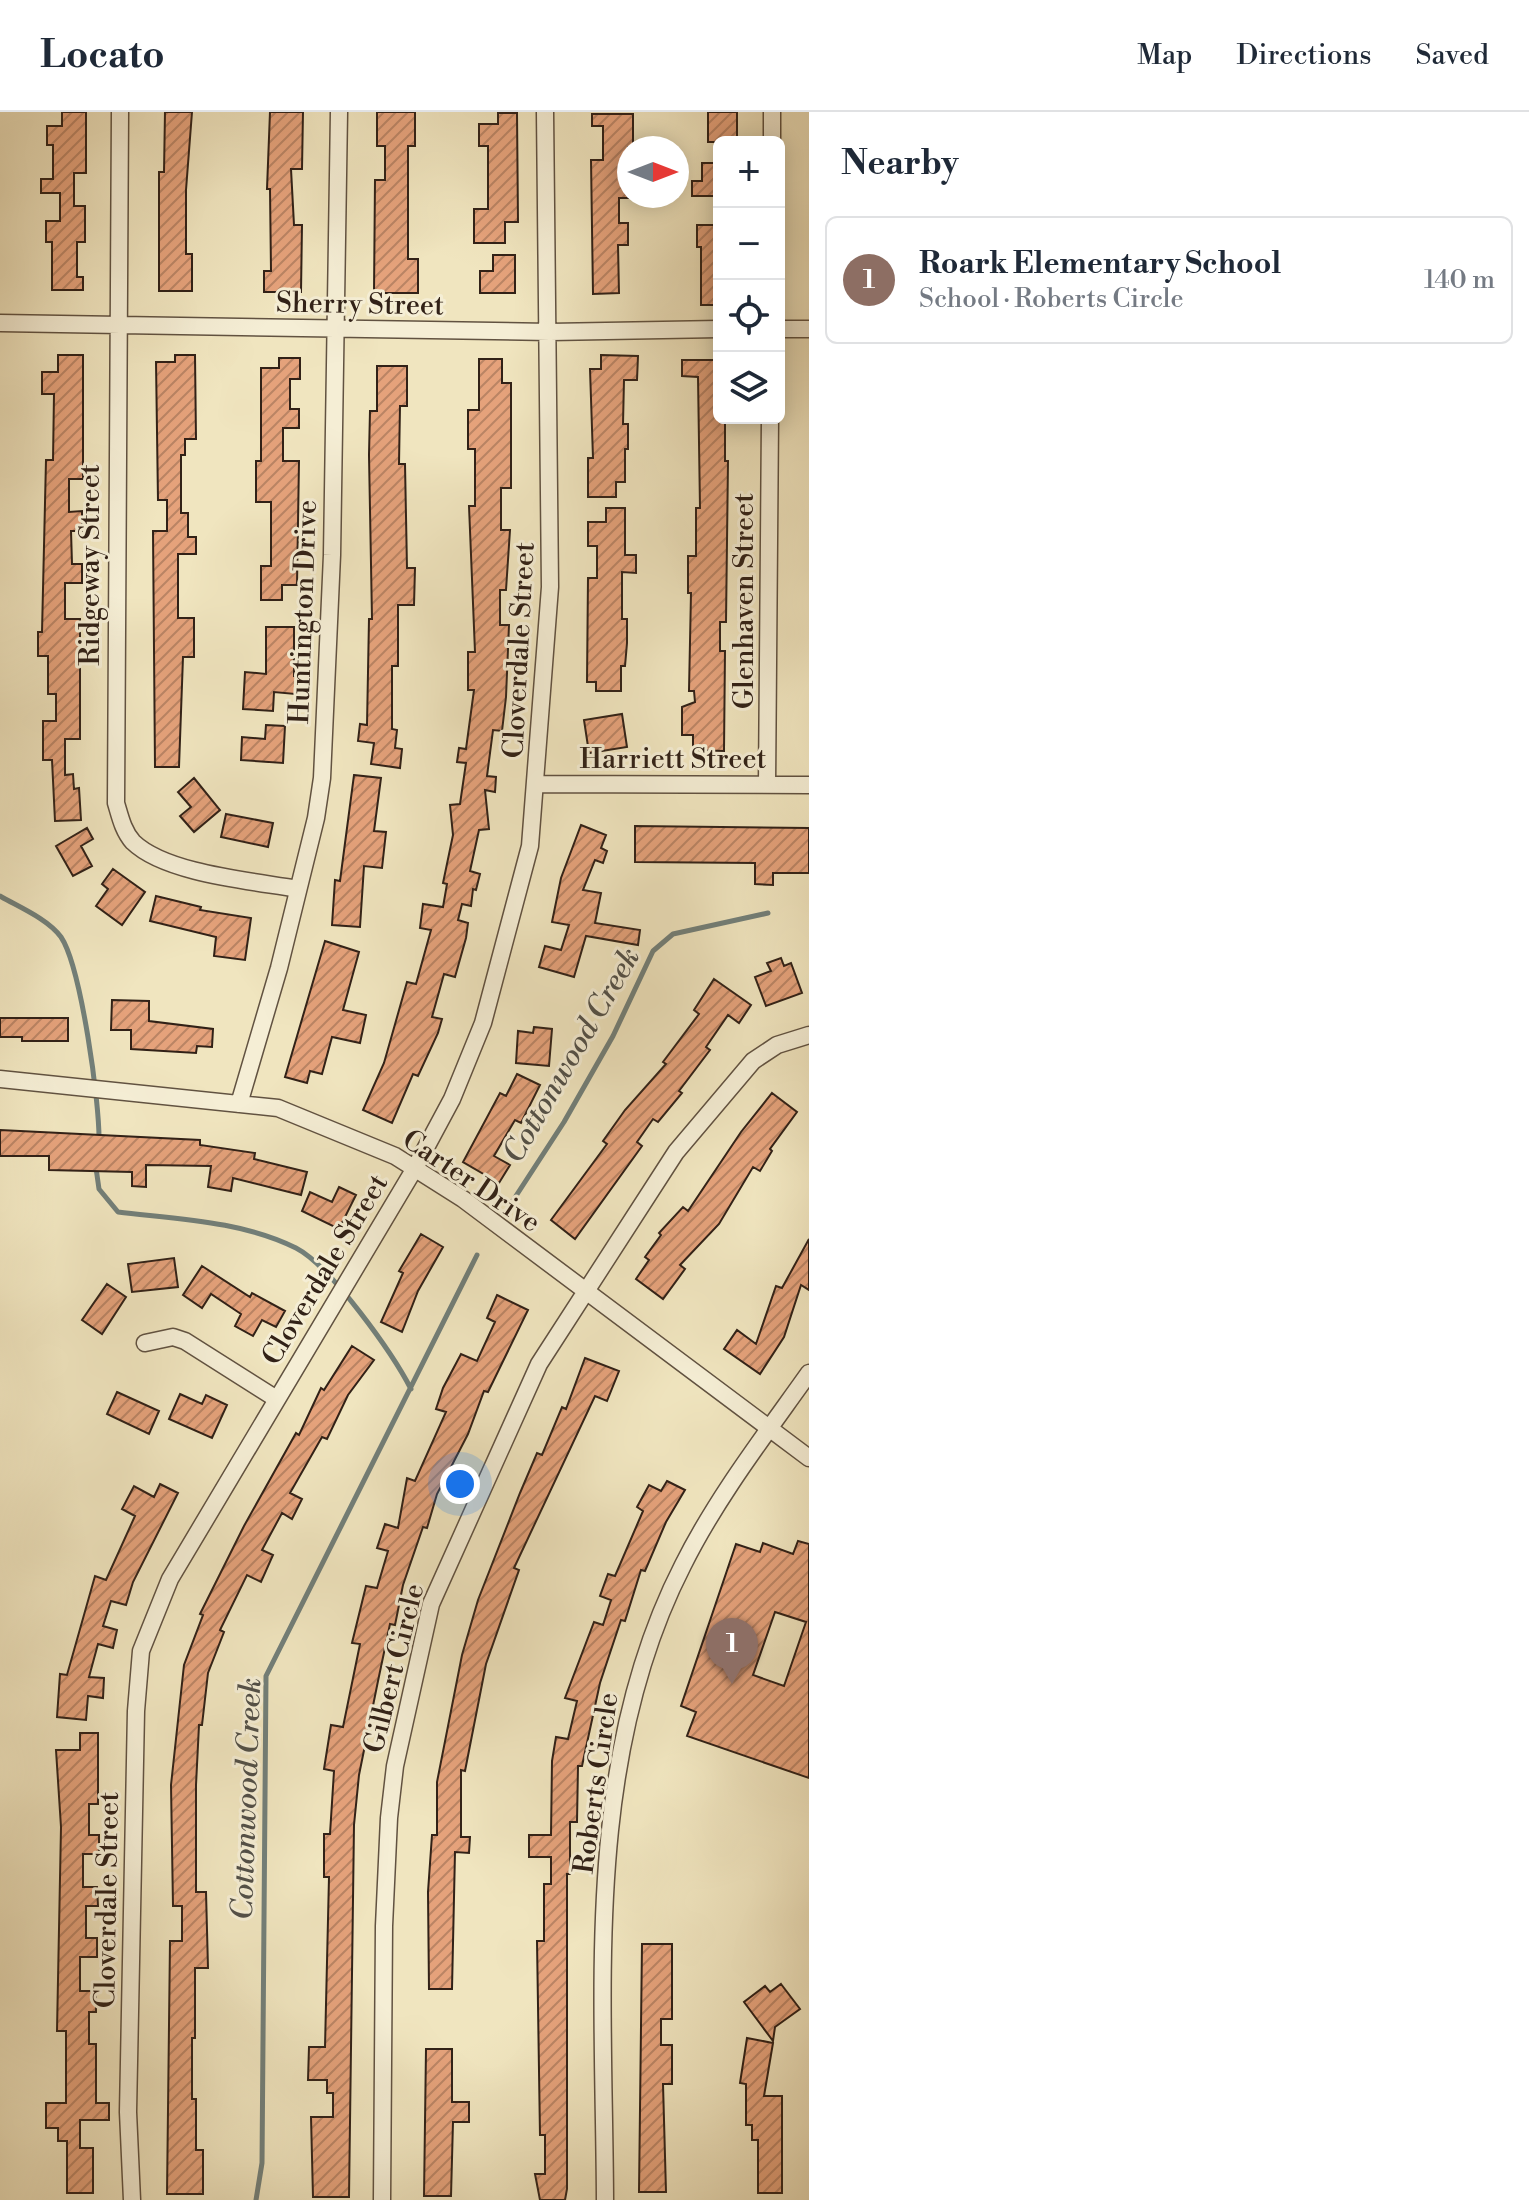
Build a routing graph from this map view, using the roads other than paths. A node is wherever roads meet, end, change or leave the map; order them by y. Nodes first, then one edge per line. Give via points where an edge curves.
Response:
1 (120, 112) edge
2 (339, 112) edge
3 (545, 112) edge
4 (772, 112) edge
5 (772, 136) edge
6 (0, 323) edge
7 (116, 325) junction
8 (334, 328) junction
9 (713, 329) edge
10 (785, 329) edge
11 (809, 329) edge
12 (550, 332) junction
13 (770, 424) edge
14 (537, 784) junction
15 (767, 785) junction
16 (809, 785) edge
17 (298, 889) junction
18 (809, 1035) edge
19 (0, 1079) edge
20 (239, 1104) junction
21 (415, 1168) junction
22 (586, 1292) junction
23 (145, 1343) dead end
24 (809, 1373) edge
25 (275, 1398) junction
26 (771, 1427) junction
27 (809, 1458) edge
28 (132, 2200) edge
29 (382, 2200) edge
30 (605, 2200) edge

1 - 7 street, Ridgeway Street
2 - 8 street, Huntington Drive
3 - 12 street, Cloverdale Street
4 - 5 street
6 - 7 street, Sherry Street
7 - 8 street, Sherry Street
7 - 17 street, Ridgeway Street via 114,772 120,816 134,843 165,860
8 - 12 street, Sherry Street
8 - 17 street, Huntington Drive via 332,555 322,778
9 - 12 street, Sherry Street
10 - 11 street
12 - 14 street, Cloverdale Street via 550,587
13 - 15 street, Glenhaven Street
14 - 15 street, Harriett Street
14 - 21 street, Cloverdale Street via 530,846 483,1023 452,1099
15 - 16 street, Harriett Street
17 - 20 street, Huntington Drive
18 - 22 street, Gilbert Circle via 777,1045 728,1087 676,1152
19 - 20 street, Carter Drive
20 - 21 street, Carter Drive via 278,1108
21 - 22 street, Carter Drive
21 - 25 street, Cloverdale Street
22 - 26 street, Carter Drive
22 - 29 street, Gilbert Circle via 539,1364 431,1604 395,1766 384,1926
23 - 25 street via 173,1337 185,1341
24 - 26 street, Roberts Circle
25 - 28 street, Cloverdale Street via 170,1579 141,1651 133,1791 128,2097
26 - 27 street, Carter Drive
26 - 30 street, Roberts Circle via 682,1566 632,1696 607,1846

